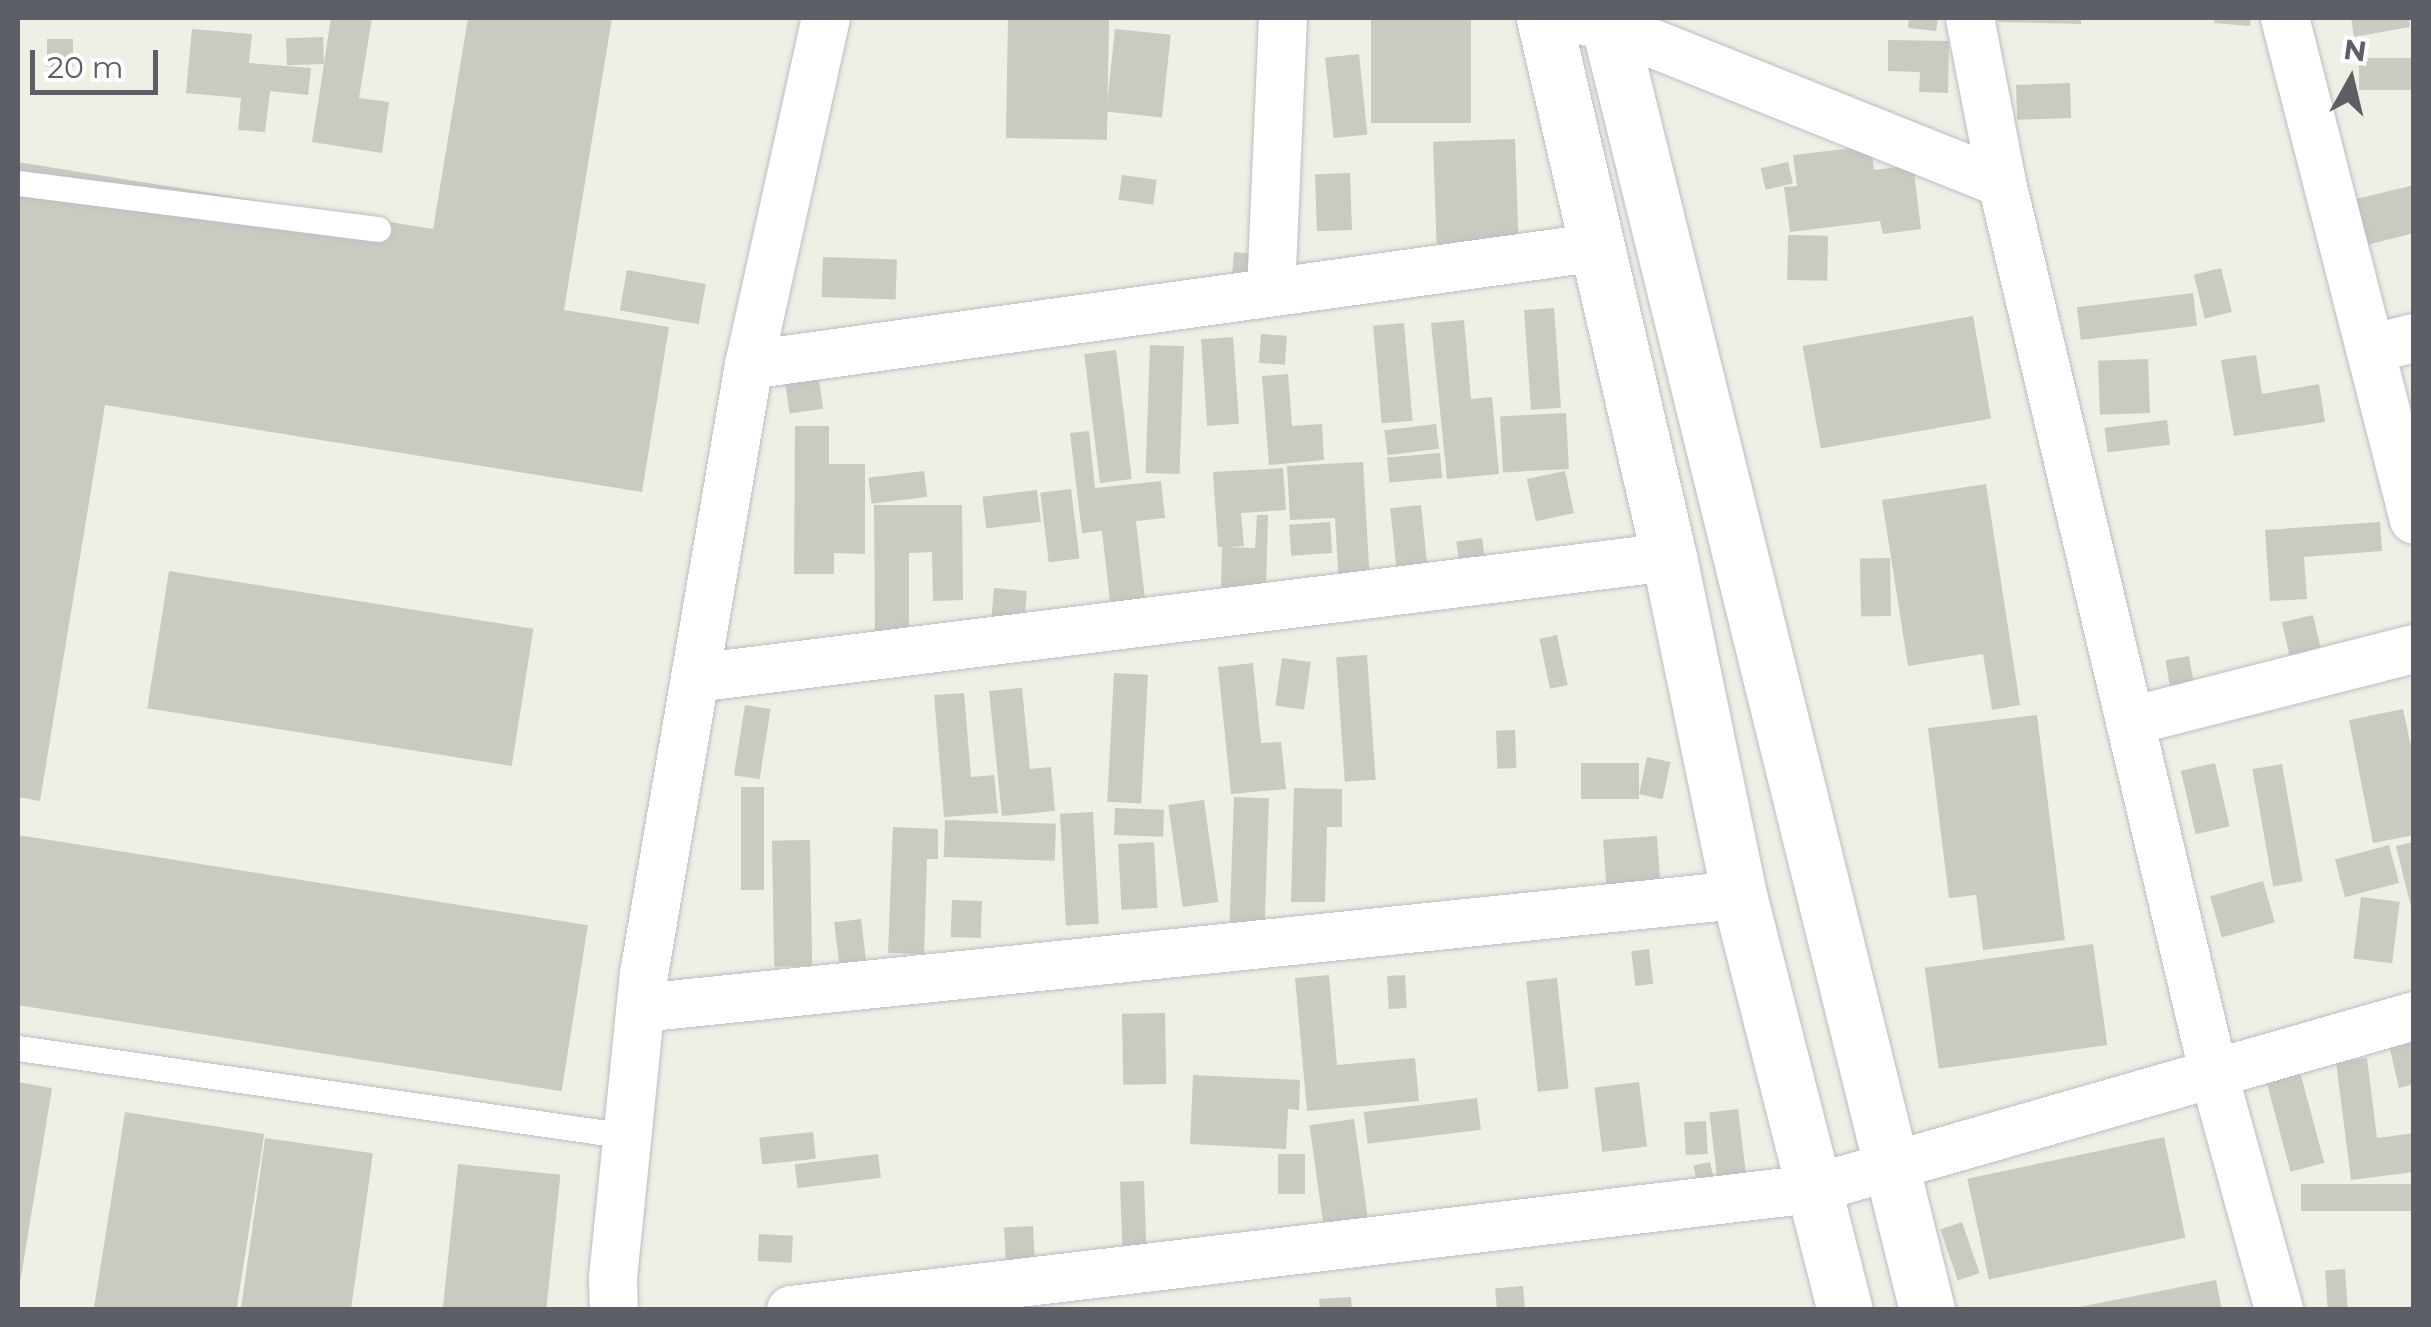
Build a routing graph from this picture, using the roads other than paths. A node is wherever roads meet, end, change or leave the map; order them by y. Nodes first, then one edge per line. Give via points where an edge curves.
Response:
1 (826, 18) edge
2 (1283, 18) edge
3 (1544, 18) edge
4 (1970, 18) edge
5 (2285, 18) edge
6 (1595, 21) edge
7 (2002, 183) junction
8 (18, 184) edge
9 (378, 229) dead end
10 (1599, 247) junction
11 (1272, 292) junction
12 (2392, 344) edge
13 (749, 365) junction
14 (2414, 520) edge
15 (1669, 557) junction
16 (2414, 650) edge
17 (696, 678) junction
18 (2132, 721) junction
19 (1739, 894) junction
20 (641, 1008) junction
21 (2414, 1016) edge
22 (18, 1048) edge
23 (2214, 1075) junction
24 (628, 1136) junction
25 (1890, 1167) junction
26 (1812, 1189) junction
27 (614, 1310) edge
28 (792, 1310) edge
29 (1845, 1310) edge
30 (1927, 1310) edge
31 (2279, 1310) edge

1 - 13 street
2 - 11 street
3 - 10 street
4 - 7 street
5 - 12 street
6 - 7 street
6 - 25 street
7 - 18 street
8 - 9 lane
10 - 11 street
10 - 15 street
11 - 13 street
12 - 14 street
13 - 17 street
15 - 17 street
15 - 19 street
16 - 18 street
17 - 20 street
18 - 23 street
19 - 20 street
19 - 26 street
20 - 24 street
21 - 23 street
22 - 24 lane
23 - 25 street
23 - 31 street
24 - 27 street
25 - 26 street
25 - 30 street
26 - 28 street
26 - 29 street

